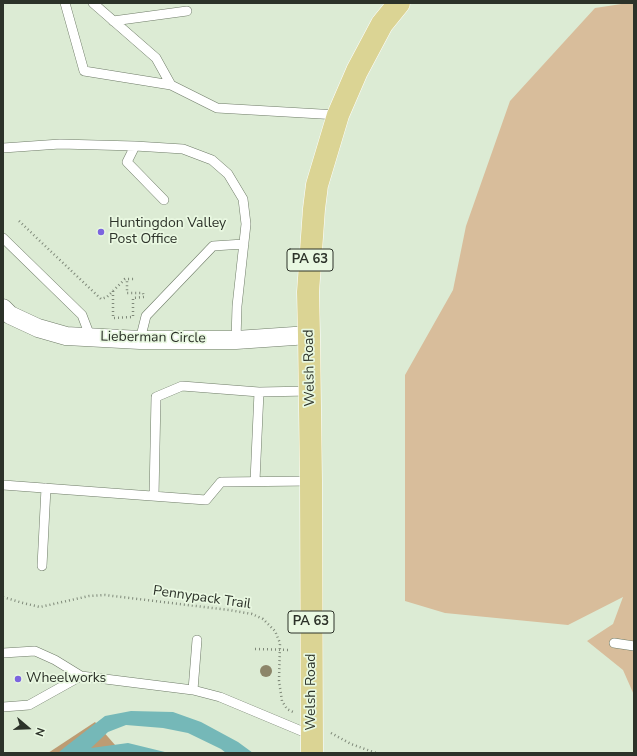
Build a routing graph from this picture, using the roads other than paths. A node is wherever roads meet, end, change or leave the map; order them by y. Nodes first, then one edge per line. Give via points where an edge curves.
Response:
1 (65, 3) edge
2 (93, 3) edge
3 (399, 3) edge
4 (187, 11) dead end
5 (114, 20) junction
6 (171, 85) junction
7 (338, 115) junction
8 (135, 146) junction
9 (3, 148) edge
10 (164, 200) dead end
11 (3, 238) edge
12 (244, 244) junction
13 (3, 308) edge
14 (309, 335) junction
15 (90, 336) junction
16 (140, 340) junction
17 (236, 340) junction
18 (259, 392) junction
19 (310, 392) junction
20 (255, 481) junction
21 (311, 482) junction
22 (3, 485) edge
23 (46, 488) junction
24 (154, 496) junction
25 (42, 566) dead end
26 (197, 640) dead end
27 (614, 643) dead end
28 (634, 646) edge
29 (3, 653) edge
30 (81, 676) junction
31 (193, 690) junction
32 (3, 708) edge
33 (312, 744) edge

1 - 6 lane via 84,71
2 - 5 lane
3 - 7 main road, Welsh Road / PA 63 via 382,24 357,71
4 - 5 lane
5 - 6 lane via 156,58
6 - 7 lane via 217,108
7 - 14 main road, Welsh Road / PA 63 via 317,185 308,292
8 - 9 lane via 60,144
8 - 10 lane via 127,162
8 - 12 lane via 183,149 212,160 228,174 243,199 246,224
11 - 15 lane via 82,315
12 - 16 lane via 213,246 146,316
12 - 17 lane
13 - 15 street, Lieberman Circle via 10,315 38,328 66,336
14 - 17 street, Lieberman Circle
14 - 19 main road, Welsh Road / PA 63
15 - 16 street, Lieberman Circle
16 - 17 street, Lieberman Circle
18 - 19 lane
18 - 20 lane
18 - 24 lane via 182,386 156,397
19 - 21 main road, Welsh Road / PA 63
20 - 21 lane
20 - 24 lane via 221,482 206,500
21 - 33 main road, Welsh Road / PA 63
22 - 23 lane
23 - 24 lane
23 - 25 lane
26 - 31 lane
27 - 28 lane
29 - 30 lane via 35,651
30 - 31 lane
30 - 32 lane via 29,705
31 - 33 lane via 220,697

